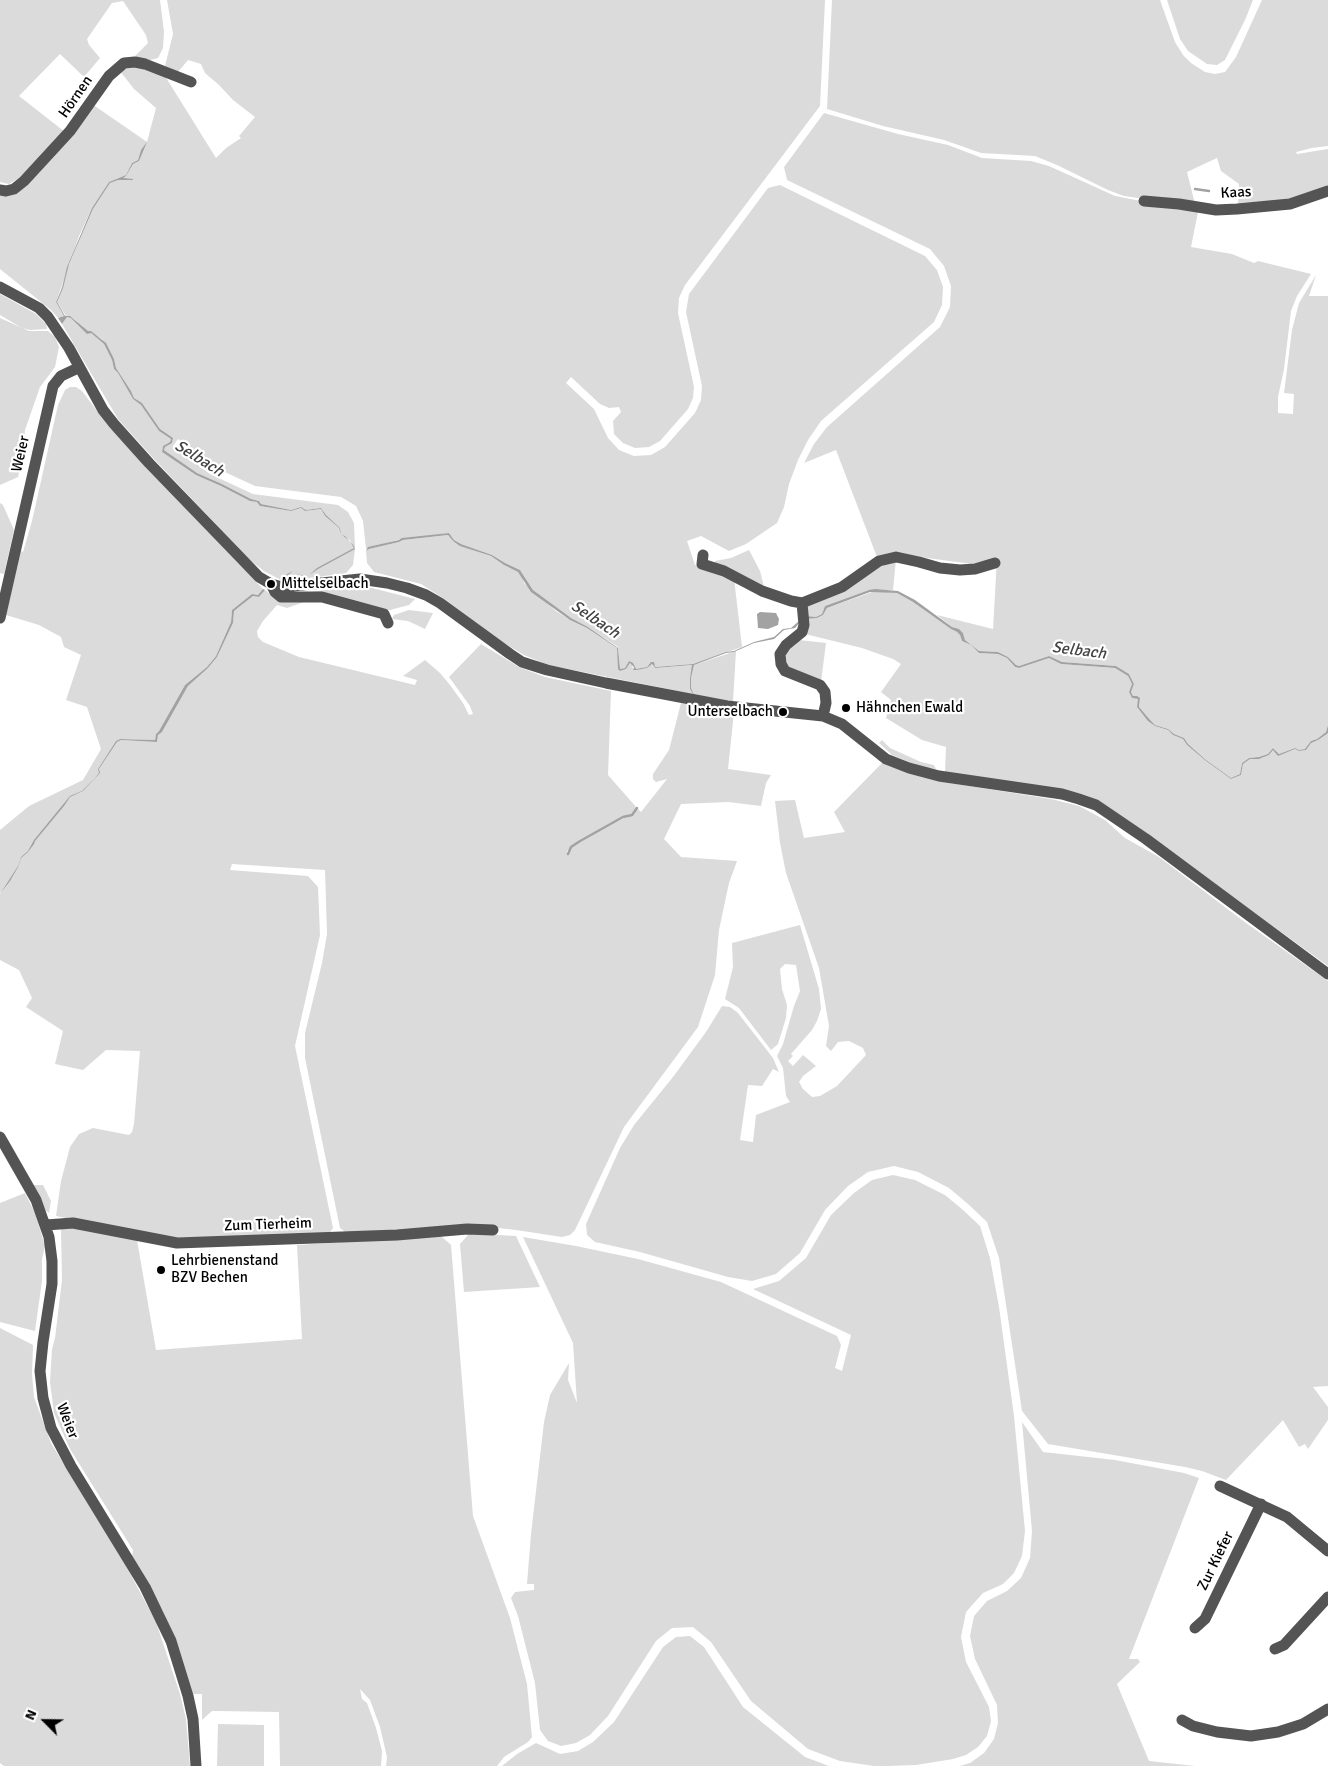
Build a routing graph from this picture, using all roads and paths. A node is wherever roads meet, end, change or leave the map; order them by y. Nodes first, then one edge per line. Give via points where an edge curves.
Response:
1 (191, 82) dead end
2 (0, 190) edge
3 (1328, 192) edge
4 (1144, 201) dead end
5 (0, 286) edge
6 (78, 368) junction
7 (703, 555) dead end
8 (996, 562) dead end
9 (271, 584) junction
10 (802, 603) junction
11 (0, 618) edge
12 (388, 623) dead end
13 (824, 716) junction
14 (1328, 974) edge
15 (0, 1138) edge
16 (46, 1225) junction
17 (493, 1230) dead end
18 (1220, 1486) dead end
19 (1261, 1504) junction
20 (1328, 1551) edge
21 (1328, 1597) edge
22 (1195, 1628) dead end
23 (1276, 1649) dead end
24 (1328, 1709) edge
25 (1182, 1720) dead end
26 (196, 1766) edge

1 - 2 street, Hörnen via 135,62 124,63 109,76 70,131 24,182 14,189
3 - 4 street, Kaas via 1290,204 1237,209 1216,210
5 - 6 street via 39,308 48,317
6 - 9 street via 103,410 120,430 259,577
6 - 11 street, Weier via 61,376 53,386
7 - 10 street via 702,564 724,570 762,591
8 - 10 street via 960,570 896,557 878,561 842,587
9 - 12 street via 280,597 322,597 384,614
9 - 13 street via 283,587 360,579 387,582 430,597 522,662 548,670 727,706
10 - 13 street via 802,632 780,654 781,664 786,671 820,685 825,692
13 - 14 street via 842,724 886,759 909,768 939,776 1062,794 1096,805
15 - 16 street, Weier via 36,1200
16 - 17 street, Zum Tierheim via 73,1223 177,1243
16 - 26 street, Weier via 50,1237 52,1284 40,1371 51,1428 129,1558 171,1641 193,1719
18 - 19 street
19 - 20 street via 1287,1517
19 - 22 street, Zur Kiefer via 1205,1619
21 - 23 street via 1284,1645
24 - 25 street via 1303,1724 1251,1736 1218,1732

